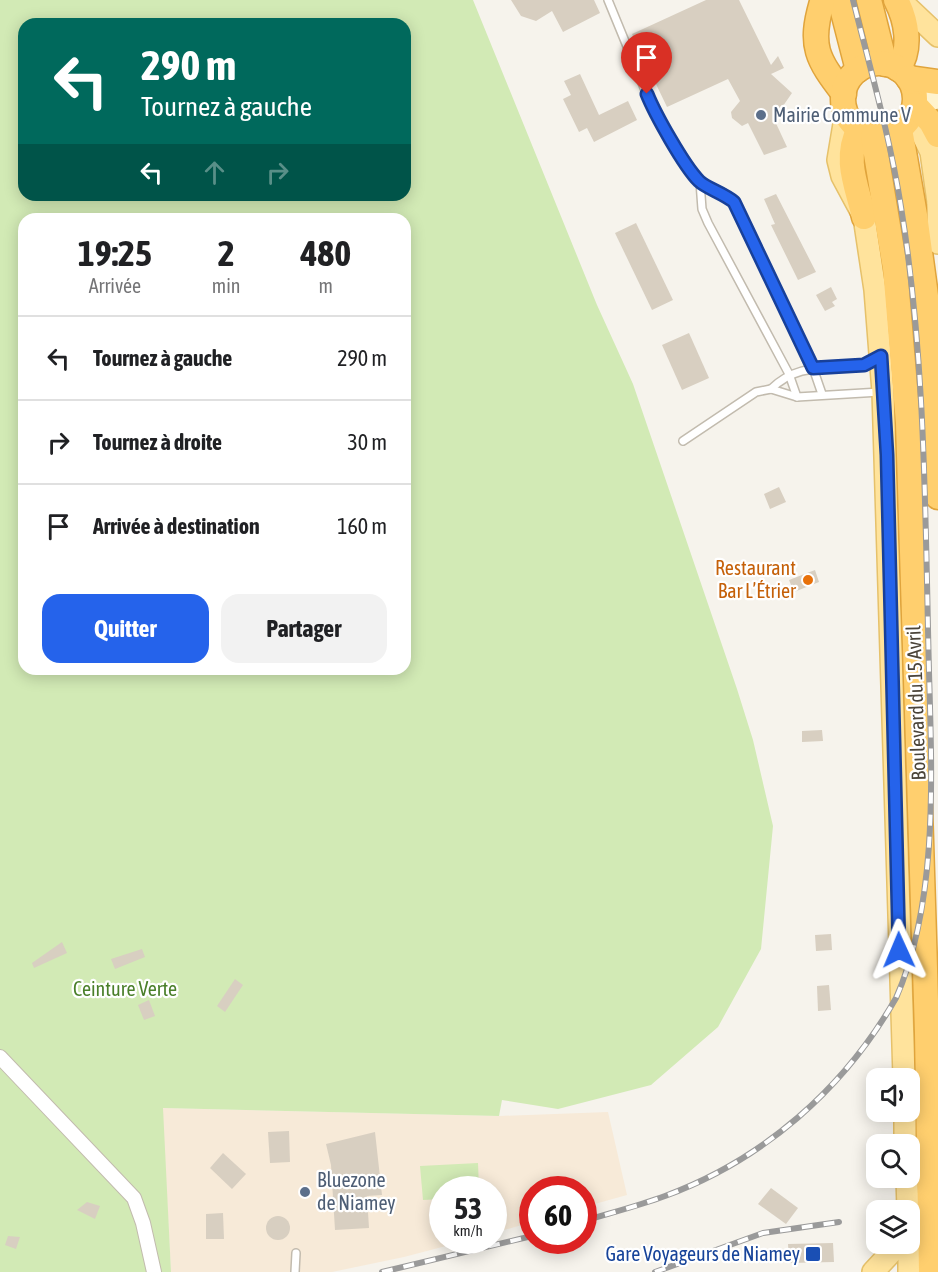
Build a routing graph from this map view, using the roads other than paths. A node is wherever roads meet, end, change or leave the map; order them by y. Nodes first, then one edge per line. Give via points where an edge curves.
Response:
1 (608, 0) edge
2 (869, 0) edge
3 (828, 1) edge
4 (901, 3) edge
5 (938, 36) edge
6 (899, 72) junction
7 (938, 82) edge
8 (938, 98) edge
9 (855, 103) junction
10 (909, 116) junction
11 (938, 135) edge
12 (699, 182) junction
13 (938, 205) edge
14 (864, 217) joint
15 (938, 243) edge
16 (881, 356) junction
17 (813, 368) junction
18 (789, 374) junction
19 (771, 389) junction
20 (883, 392) junction
21 (822, 394) junction
22 (797, 397) junction
23 (683, 441) dead end
24 (938, 497) edge
25 (0, 1057) edge
26 (904, 1068) edge
27 (296, 1253) dead end
28 (890, 1254) edge
29 (909, 1254) edge
30 (154, 1272) edge
31 (295, 1272) edge
32 (873, 1272) edge
33 (909, 1272) edge
34 (931, 1272) edge

1 - 12 lane via 654,112
2 - 6 highway
3 - 9 highway, Boulevard du 15 Avril
3 - 9 highway via 814,27 816,48 820,62
4 - 5 main road
4 - 6 highway via 907,44
6 - 7 highway
6 - 9 highway via 870,64
6 - 10 highway via 915,96
8 - 10 street
9 - 10 highway
9 - 14 highway via 850,160
9 - 34 highway, Boulevard du 15 Avril via 895,268 908,423
10 - 11 highway via 931,122
10 - 13 main road via 931,152
10 - 24 highway via 915,215 931,333
12 - 17 lane via 723,192 734,202
12 - 18 lane via 708,223
13 - 15 main road
14 - 16 main road, Boulevard du 15 Avril
16 - 17 lane via 864,365
16 - 20 main road, Boulevard du 15 Avril
17 - 18 lane
17 - 21 lane
18 - 19 lane
18 - 22 lane
19 - 22 lane
19 - 23 lane via 756,392
20 - 21 lane
20 - 26 main road, Boulevard du 15 Avril
21 - 22 lane
25 - 30 street via 134,1198
27 - 31 lane
28 - 32 main road
29 - 33 main road

